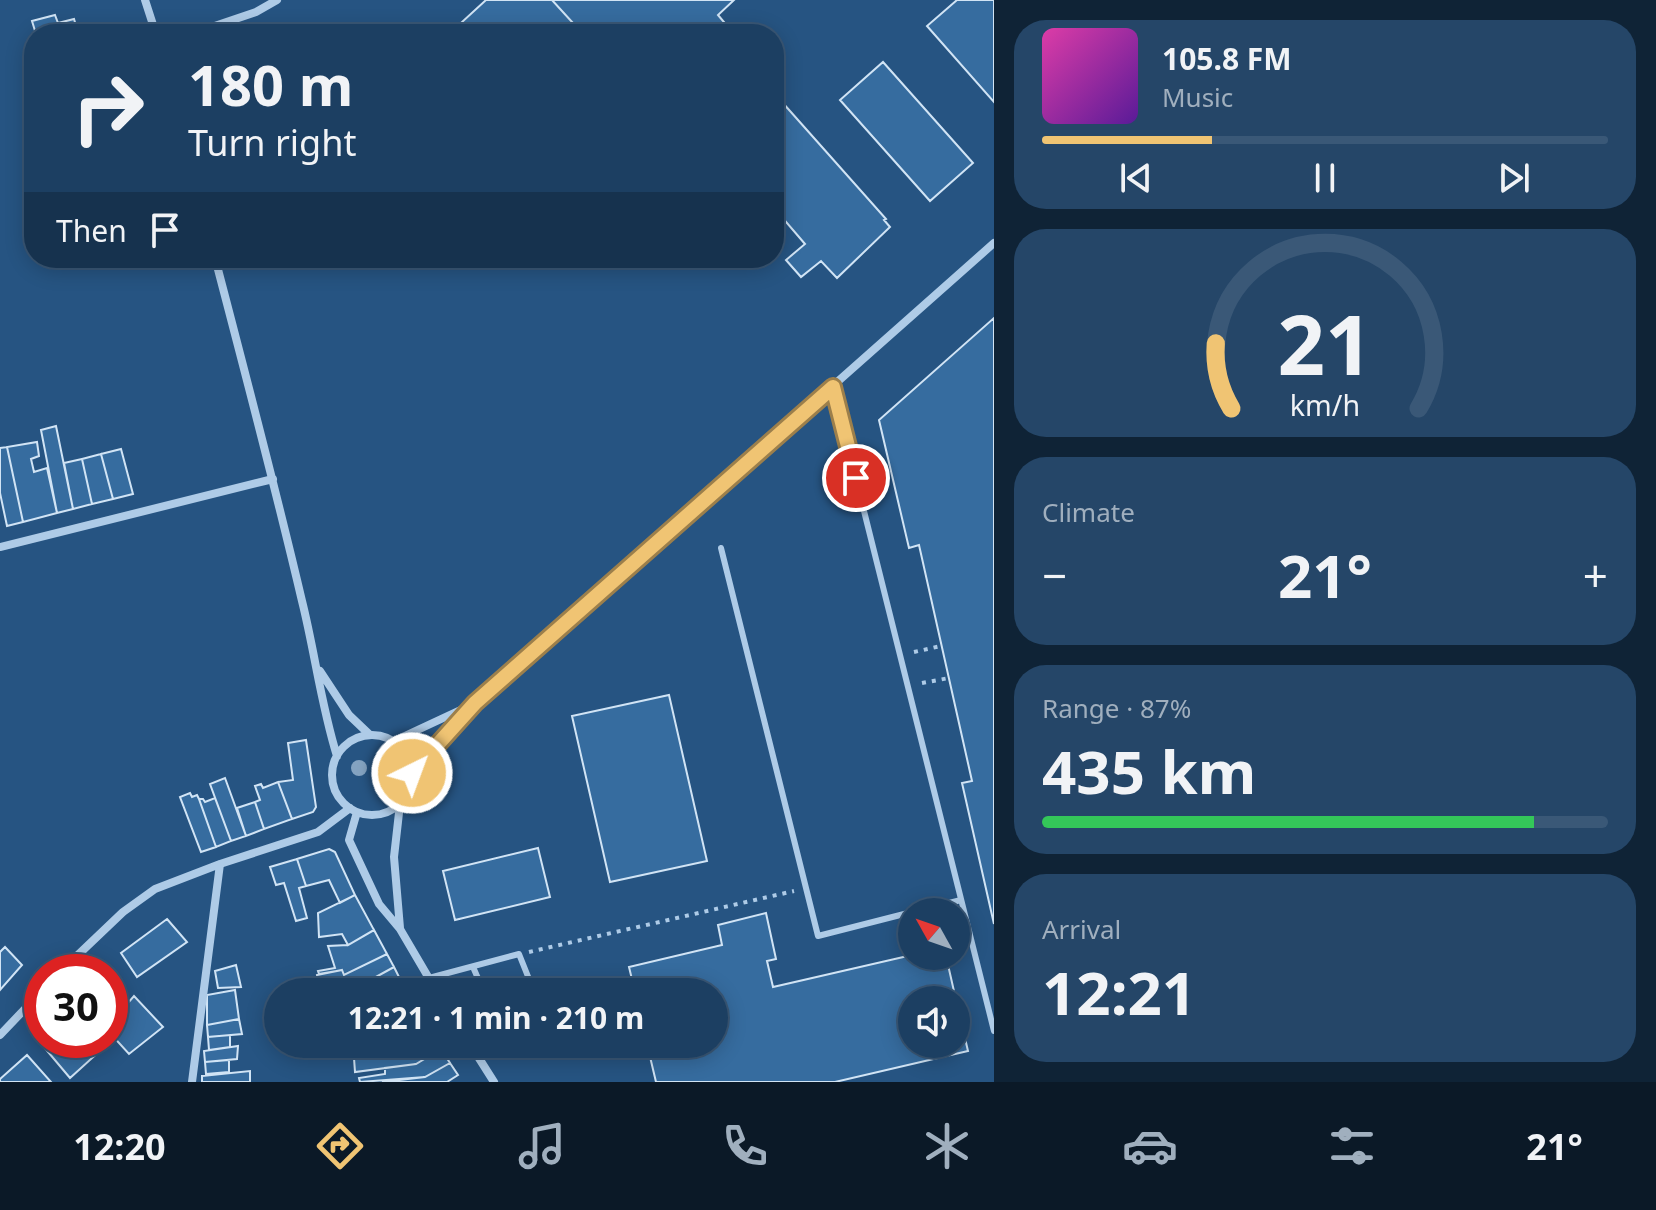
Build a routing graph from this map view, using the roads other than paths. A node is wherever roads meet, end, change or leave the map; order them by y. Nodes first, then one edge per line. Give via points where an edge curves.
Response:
1 (145, 0) edge
2 (277, 0) edge
3 (153, 24) edge
4 (221, 24) edge
5 (994, 243) edge
6 (218, 268) edge
7 (833, 387) junction
8 (273, 479) junction
9 (0, 547) edge
10 (721, 548) dead end
11 (318, 666) junction
12 (475, 703) junction
13 (370, 735) junction
14 (394, 741) junction
15 (337, 756) junction
16 (412, 773) junction
17 (400, 804) junction
18 (353, 810) junction
19 (220, 864) junction
20 (960, 898) edge
21 (898, 916) edge
22 (400, 929) junction
23 (970, 936) edge
24 (79, 954) edge
25 (473, 967) junction
26 (429, 978) joint
27 (478, 978) edge
28 (529, 978) edge
29 (24, 1010) edge
30 (994, 1031) edge
31 (0, 1035) edge
32 (479, 1058) edge
33 (192, 1082) edge
34 (494, 1082) edge

1 - 3 street
2 - 4 street
5 - 7 street
6 - 8 street
7 - 12 street
7 - 20 lane
8 - 9 street
8 - 11 street
10 - 21 lane via 818,936
11 - 13 street via 341,704
11 - 15 street via 323,711
12 - 14 street
12 - 16 street
13 - 14 street
13 - 15 street via 345,745
14 - 16 street
15 - 18 street via 333,784
16 - 17 street via 410,790
17 - 18 street via 372,815
17 - 22 street via 394,857
18 - 19 street via 318,832
18 - 22 street via 349,840 379,904
19 - 24 street via 155,889
19 - 33 street
22 - 26 street
23 - 30 lane
25 - 26 lane
25 - 27 lane
25 - 28 lane via 519,954
29 - 31 street
32 - 34 street

